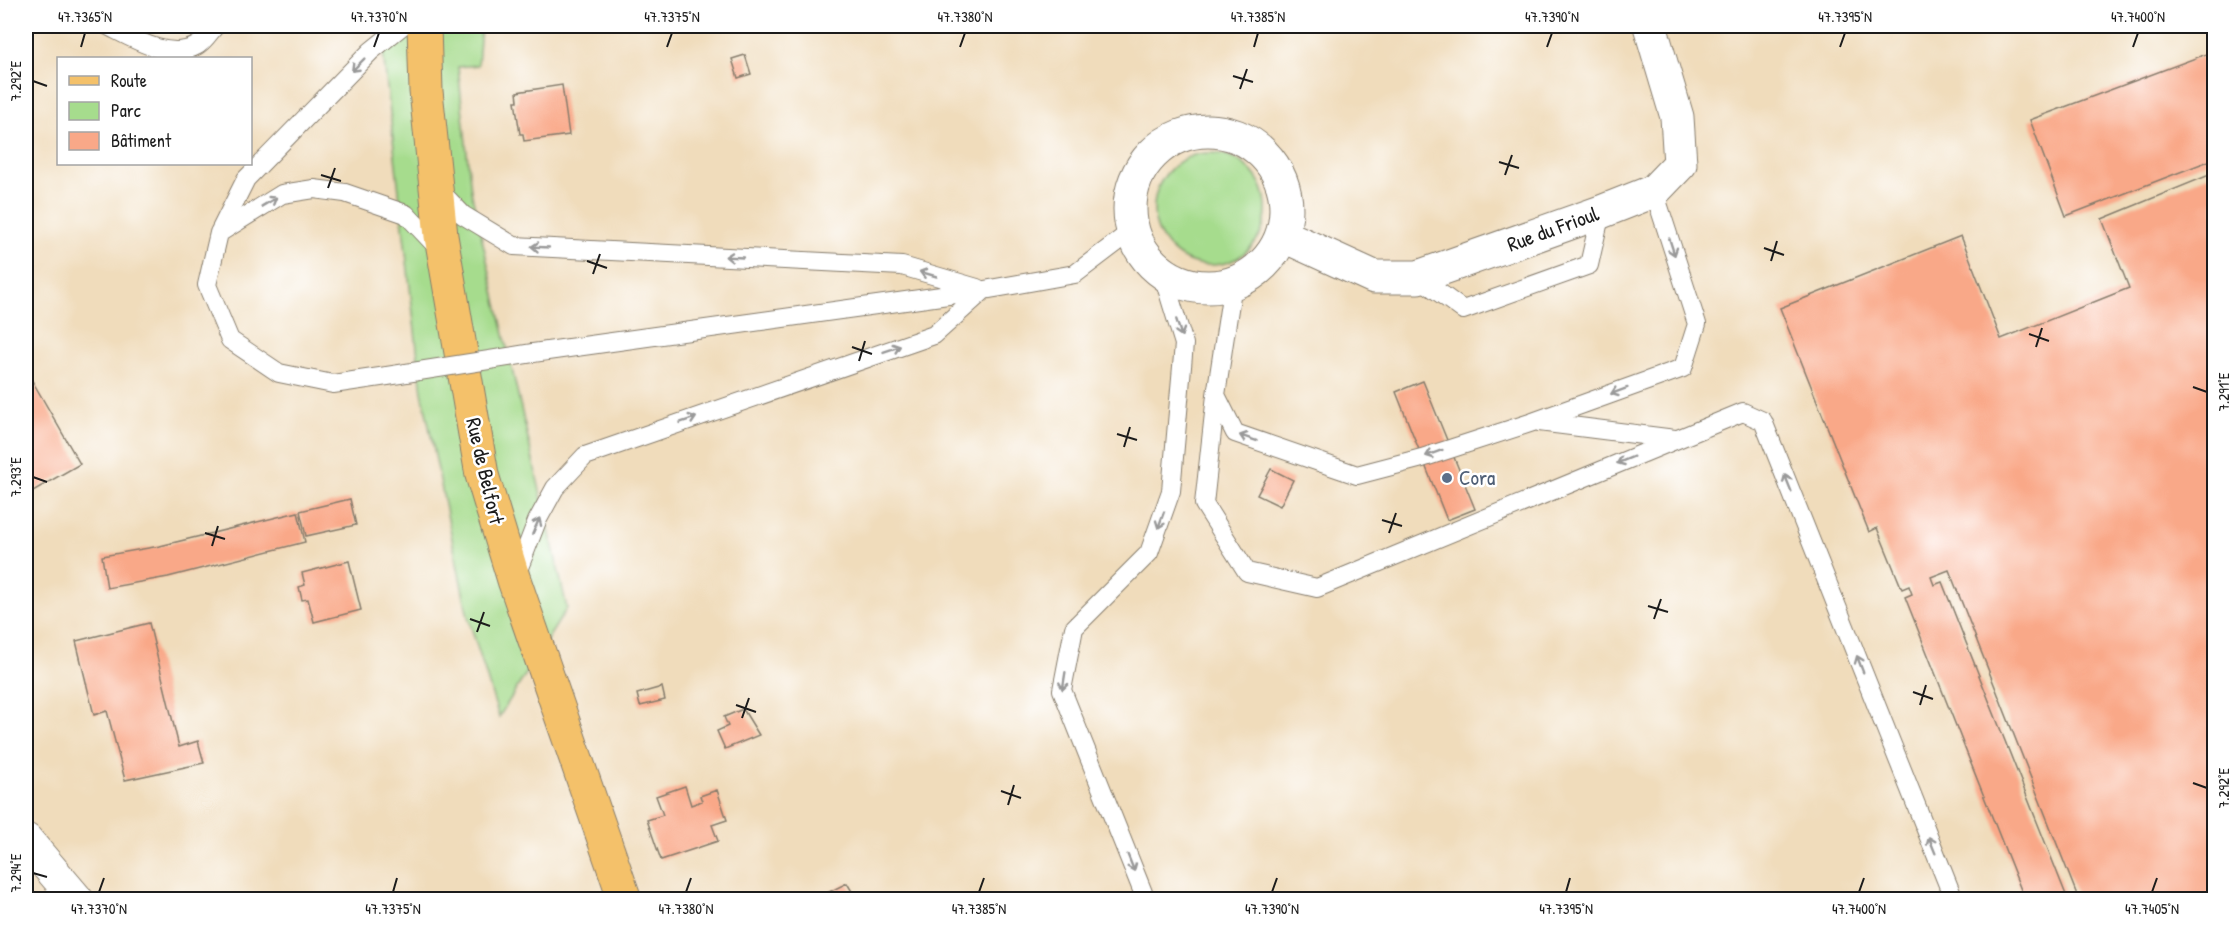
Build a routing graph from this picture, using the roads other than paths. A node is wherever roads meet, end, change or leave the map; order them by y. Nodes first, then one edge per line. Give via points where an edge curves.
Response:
1 (108, 26) edge
2 (215, 26) edge
3 (402, 26) edge
4 (424, 26) edge
5 (1650, 26) edge
6 (436, 187) junction
7 (1654, 191) junction
8 (1601, 212) junction
9 (1133, 230) junction
10 (219, 233) junction
11 (1282, 235) junction
12 (444, 255) junction
13 (1162, 272) junction
14 (1418, 277) junction
15 (1233, 283) junction
16 (984, 290) junction
17 (1216, 395) junction
18 (1533, 422) junction
19 (1677, 439) junction
20 (514, 580) junction
21 (26, 840) edge
22 (77, 900) edge
23 (625, 900) edge
24 (1146, 900) edge
25 (1954, 900) edge

1 - 2 lane via 141,42 176,51 197,46
3 -> 10 lane via 371,51 246,179
4 - 6 main road, Rue de Belfort
5 - 7 street, Rue du Frioul via 1677,117 1680,164
6 - 12 main road, Rue de Belfort
16 -> 6 lane via 902,266 514,246 463,215
7 - 8 street, Rue du Frioul
7 -> 18 lane via 1697,324 1683,368
8 - 14 street, Rue du Frioul
8 - 14 lane via 1589,265 1463,310
9 - 11 street via 1130,205 1135,180 1148,158 1168,142 1190,133 1214,131 1237,136 1257,148 1273,166 1283,188 1286,212
9 - 13 street via 1144,254
9 - 16 lane via 1076,274
10 -> 12 lane via 282,194 314,189 345,193 406,214
10 - 16 lane, bridge via 207,285 230,340 279,373 333,384
11 - 14 street, Rue du Frioul via 1374,277
11 - 15 street via 1254,273
12 - 20 main road, Rue de Belfort via 482,475
13 - 15 street via 1184,284 1208,288
13 -> 24 lane via 1184,344 1171,491 1149,553 1074,628 1062,690
15 - 17 lane
20 -> 16 lane via 537,521 555,488 585,456 934,335
18 -> 17 lane via 1356,475 1235,433
19 -> 17 lane via 1317,588 1247,572 1204,504
18 - 19 lane
25 -> 19 lane via 1763,421 1743,412
20 - 23 main road, Rue de Belfort
21 - 22 street

